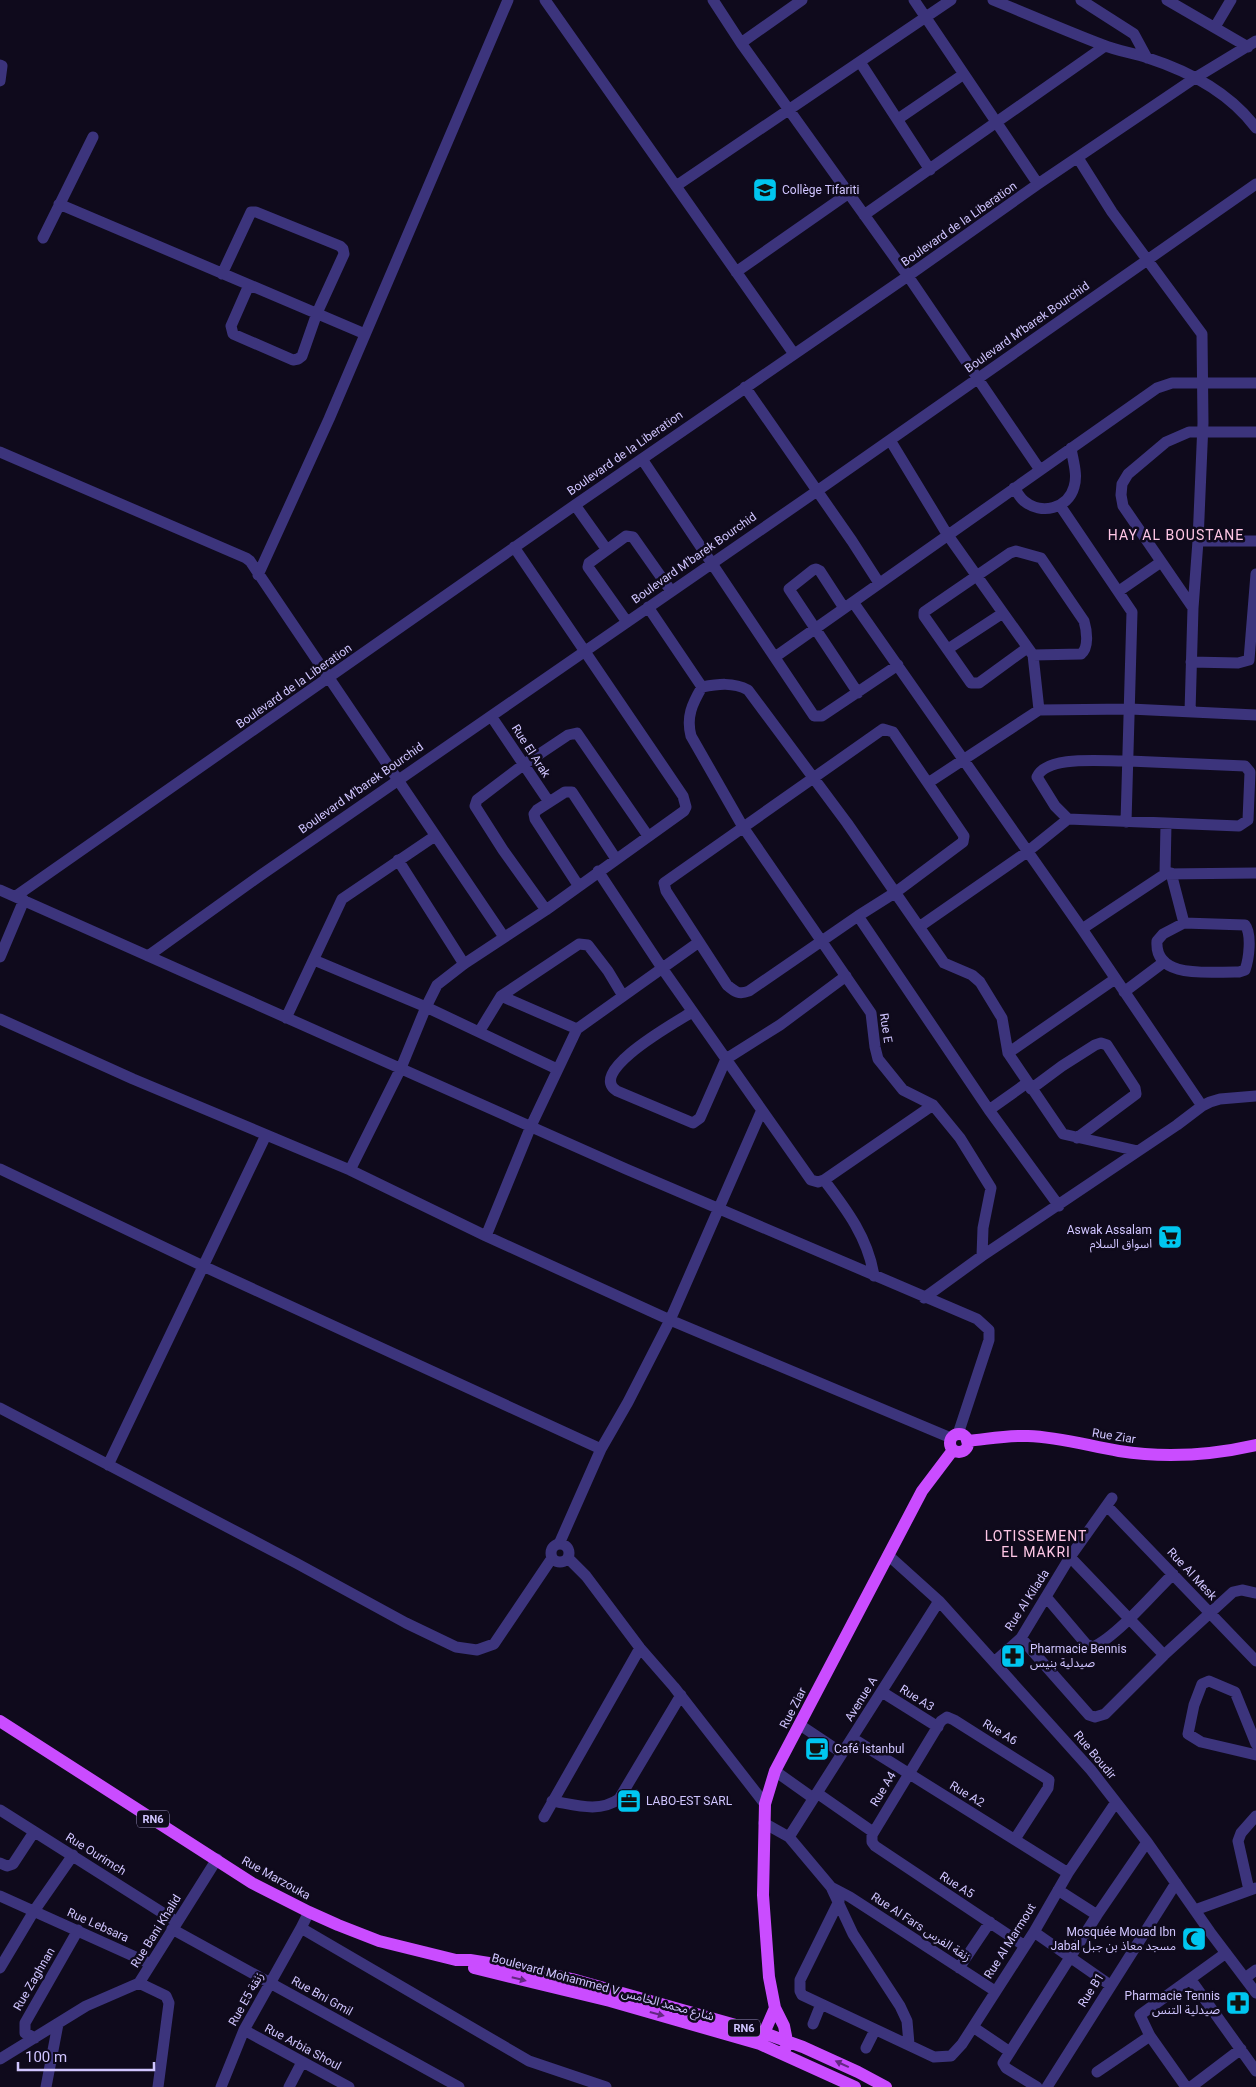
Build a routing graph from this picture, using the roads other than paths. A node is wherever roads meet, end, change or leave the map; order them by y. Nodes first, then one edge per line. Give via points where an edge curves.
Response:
1 (508, 0) edge
2 (545, 0) edge
3 (713, 0) edge
4 (802, 0) edge
5 (914, 0) edge
6 (951, 0) edge
7 (993, 0) edge
8 (1081, 0) edge
9 (1167, 0) edge
10 (1231, 0) edge
11 (926, 18) junction
12 (1215, 27) junction
13 (742, 43) junction
14 (1252, 44) edge
15 (1105, 46) junction
16 (1148, 58) junction
17 (860, 62) junction
18 (0, 65) edge
19 (964, 74) junction
20 (1195, 78) junction
21 (0, 81) edge
22 (789, 109) junction
23 (898, 120) junction
24 (997, 123) junction
25 (1256, 128) edge
26 (93, 137) dead end
27 (1078, 158) junction
28 (930, 170) junction
29 (1038, 184) junction
30 (1256, 184) edge
31 (676, 186) junction
32 (849, 193) junction
33 (59, 204) junction
34 (864, 215) junction
35 (43, 238) dead end
36 (1148, 260) junction
37 (736, 272) junction
38 (222, 274) junction
39 (908, 276) junction
40 (249, 285) junction
41 (317, 314) junction
42 (365, 334) junction
43 (794, 354) junction
44 (977, 379) junction
45 (1204, 383) junction
46 (1256, 383) edge
47 (745, 387) junction
48 (1256, 432) edge
49 (1202, 433) junction
50 (890, 440) junction
51 (1071, 448) junction
52 (0, 452) edge
53 (642, 459) junction
54 (1040, 470) junction
55 (1014, 488) junction
56 (817, 490) junction
57 (575, 505) junction
58 (1060, 506) junction
59 (947, 534) junction
60 (1198, 541) junction
61 (1256, 541) edge
62 (514, 547) junction
63 (607, 550) junction
64 (712, 562) junction
65 (1161, 562) junction
66 (258, 574) junction
67 (1256, 574) edge
68 (977, 576) junction
69 (879, 583) junction
70 (671, 591) junction
71 (1119, 592) junction
72 (848, 605) junction
73 (648, 607) junction
74 (1193, 608) junction
75 (1003, 613) junction
76 (626, 622) junction
77 (815, 628) junction
78 (948, 649) junction
79 (584, 650) junction
80 (1030, 652) junction
81 (775, 657) junction
82 (1191, 662) junction
83 (898, 665) junction
84 (328, 679) junction
85 (702, 687) junction
86 (858, 693) junction
87 (1039, 710) junction
88 (1130, 710) junction
89 (1190, 712) junction
90 (1256, 715) edge
91 (492, 716) junction
92 (963, 759) junction
93 (1129, 761) junction
94 (524, 765) junction
95 (813, 777) junction
96 (398, 779) junction
97 (928, 783) junction
98 (549, 802) junction
99 (1068, 819) junction
100 (1126, 822) junction
101 (1166, 824) junction
102 (743, 827) junction
103 (435, 836) junction
104 (648, 836) junction
105 (1027, 852) junction
106 (616, 859) junction
107 (398, 860) junction
108 (598, 871) junction
109 (1168, 873) junction
110 (1256, 873) edge
111 (578, 885) junction
112 (0, 890) edge
113 (896, 892) junction
114 (20, 898) junction
115 (546, 910) junction
116 (858, 916) junction
117 (1184, 923) junction
118 (920, 927) junction
119 (1082, 929) junction
120 (504, 937) junction
121 (699, 942) junction
122 (822, 942) junction
123 (148, 956) junction
124 (0, 957) edge
125 (314, 960) junction
126 (1164, 962) junction
127 (464, 964) junction
128 (662, 968) junction
129 (846, 976) junction
130 (1115, 979) junction
131 (1124, 992) junction
132 (501, 996) junction
133 (623, 996) junction
134 (426, 1007) junction
135 (692, 1012) junction
136 (286, 1018) junction
137 (0, 1020) edge
138 (577, 1029) junction
139 (479, 1032) junction
140 (1008, 1053) junction
141 (726, 1059) junction
142 (401, 1068) junction
143 (557, 1069) junction
144 (1029, 1086) junction
145 (1256, 1096) edge
146 (933, 1105) junction
147 (1202, 1106) junction
148 (989, 1110) junction
149 (761, 1112) junction
150 (532, 1126) junction
151 (266, 1135) junction
152 (1077, 1138) junction
153 (1138, 1151) junction
154 (0, 1169) edge
155 (350, 1170) junction
156 (824, 1180) junction
157 (1059, 1206) junction
158 (719, 1208) junction
159 (486, 1236) junction
160 (982, 1256) junction
161 (204, 1266) junction
162 (874, 1276) junction
163 (924, 1298) junction
164 (670, 1320) junction
165 (0, 1408) edge
166 (957, 1441) junction
167 (1256, 1445) edge
168 (601, 1449) junction
169 (108, 1465) junction
170 (1109, 1502) joint
171 (559, 1544) junction
172 (888, 1555) junction
173 (1070, 1557) junction
174 (552, 1558) junction
175 (568, 1558) junction
176 (1173, 1574) junction
177 (1256, 1593) edge
178 (1047, 1598) junction
179 (940, 1601) junction
180 (1210, 1613) junction
181 (1129, 1618) junction
182 (1021, 1638) junction
183 (640, 1648) junction
184 (1164, 1655) junction
185 (1256, 1661) edge
186 (994, 1662) junction
187 (882, 1692) junction
188 (681, 1695) junction
189 (0, 1721) edge
190 (939, 1724) junction
191 (800, 1725) junction
192 (852, 1738) junction
193 (1256, 1744) edge
194 (842, 1754) junction
195 (1256, 1756) edge
196 (775, 1771) junction
197 (908, 1774) junction
198 (815, 1795) junction
199 (552, 1801) junction
200 (1116, 1802) junction
201 (765, 1804) junction
202 (0, 1810) edge
203 (1256, 1816) edge
204 (544, 1817) dead end
205 (764, 1823) junction
206 (34, 1832) junction
207 (873, 1832) junction
208 (789, 1836) junction
209 (1016, 1839) junction
210 (1146, 1842) junction
211 (73, 1855) junction
212 (217, 1860) junction
213 (0, 1863) edge
214 (1068, 1874) junction
215 (1176, 1884) junction
216 (831, 1887) junction
217 (1252, 1889) edge
218 (1058, 1890) junction
219 (0, 1896) edge
220 (838, 1901) junction
221 (1194, 1910) junction
222 (34, 1911) junction
223 (309, 1912) junction
224 (1097, 1915) junction
225 (990, 1922) junction
226 (175, 1925) junction
227 (301, 1928) junction
228 (78, 1930) junction
229 (1034, 1932) junction
230 (1025, 1946) junction
231 (5, 1949) edge
232 (1226, 1953) junction
233 (1070, 1957) junction
234 (456, 1960) junction
235 (151, 1964) junction
236 (0, 1968) edge
237 (958, 1968) junction
238 (1256, 1970) edge
239 (1246, 1978) junction
240 (1191, 1980) junction
241 (139, 1983) junction
242 (270, 1983) junction
243 (1110, 1985) junction
244 (995, 1991) junction
245 (1256, 1993) edge
246 (822, 2004) junction
247 (775, 2008) junction
248 (58, 2024) junction
249 (813, 2024) dead end
250 (973, 2027) junction
251 (244, 2030) junction
252 (875, 2030) junction
253 (1150, 2036) junction
254 (35, 2038) junction
255 (762, 2039) junction
256 (909, 2044) junction
257 (786, 2047) junction
258 (866, 2048) dead end
259 (1241, 2049) junction
260 (1010, 2052) junction
261 (4, 2057) edge
262 (302, 2062) junction
263 (0, 2069) edge
264 (1256, 2071) edge
265 (1097, 2072) dead end
266 (589, 2084) edge
267 (46, 2087) edge
268 (158, 2087) edge
269 (221, 2087) edge
270 (289, 2087) edge
271 (349, 2087) edge
272 (459, 2087) edge
273 (606, 2087) edge
274 (855, 2087) edge
275 (886, 2087) edge
276 (1037, 2087) edge
277 (1047, 2087) edge
278 (1186, 2087) edge
279 (1191, 2087) edge

1 - 42 street
2 - 31 street
3 - 13 street
4 - 13 street
5 - 11 street
6 - 11 street
7 - 15 street
8 - 16 street via 1134,34
9 - 12 street
10 - 12 street
11 - 17 street
11 - 19 street
12 - 14 street
13 - 22 street
14 - 20 street, Boulevard de la Liberation
15 - 16 street
15 - 24 street
16 - 20 street
17 - 22 street
17 - 23 street
18 - 21 street
19 - 23 street
19 - 24 street
20 - 25 street via 1234,103
20 - 27 street, Boulevard de la Liberation
22 - 31 street
22 - 32 street
23 - 28 street
24 - 28 street
24 - 29 street
26 - 33 street
27 - 29 street, Boulevard de la Liberation
27 - 36 street via 1112,212
28 - 34 street
29 - 39 street, Boulevard de la Liberation
30 - 36 street, Boulevard M'barek Bourchid
31 - 37 street
32 - 34 street
32 - 37 street
33 - 35 street
33 - 38 street
34 - 39 street
36 - 44 street, Boulevard M'barek Bourchid
36 - 45 street via 1202,334
37 - 43 street
38 - 40 street
38 - 41 street via 251,212 340,246 344,254
39 - 43 street, Boulevard de la Liberation
39 - 44 street
40 - 41 street
40 - 41 street via 231,330 293,360 302,356
41 - 42 street
42 - 66 street
43 - 47 street, Boulevard de la Liberation
44 - 50 street, Boulevard M'barek Bourchid
44 - 54 street
45 - 46 street
45 - 49 street
45 - 51 street via 1172,382 1164,385
47 - 53 street, Boulevard de la Liberation
47 - 56 street
48 - 49 street
49 - 60 street
49 - 65 street via 1189,432 1166,442 1128,474 1122,484 1123,506
50 - 56 street, Boulevard M'barek Bourchid
50 - 59 street
51 - 54 street
51 - 58 street via 1076,479 1069,498
52 - 66 street via 246,558
53 - 57 street, Boulevard de la Liberation
53 - 64 street
54 - 55 street
55 - 58 street via 1024,501 1034,506 1046,509
55 - 59 street
56 - 64 street, Boulevard M'barek Bourchid
56 - 69 street
57 - 62 street, Boulevard de la Liberation
57 - 63 street
58 - 71 street
59 - 68 street
59 - 69 street
60 - 61 street
60 - 74 street
62 - 79 street
62 - 84 street, Boulevard de la Liberation
63 - 70 street via 626,536 633,537
63 - 76 street via 589,563 588,569
64 - 70 street, Boulevard M'barek Bourchid
64 - 81 street
65 - 71 street
65 - 74 street
66 - 84 street
67 - 82 street via 1249,660 1238,663
68 - 75 street
68 - 78 street via 924,612
68 - 80 street via 1016,551 1043,560 1084,621 1086,649 1081,654
69 - 72 street
70 - 73 street, Boulevard M'barek Bourchid
71 - 88 street via 1132,612
72 - 77 street
72 - 77 street via 820,571 813,570 788,590
72 - 83 street
73 - 76 street, Boulevard M'barek Bourchid
73 - 85 street
74 - 82 street
75 - 78 street
75 - 80 street
76 - 79 street, Boulevard M'barek Bourchid
77 - 81 street
77 - 86 street
78 - 80 street via 971,683 975,684
79 - 91 street, Boulevard M'barek Bourchid
79 - 104 street via 686,802 684,811
80 - 87 street
81 - 86 street via 816,717
82 - 89 street
83 - 86 street
83 - 92 street
84 - 96 street
84 - 114 street, Boulevard de la Liberation
85 - 95 street via 729,684 748,690
85 - 102 street, Rue E via 689,714 688,726
87 - 88 street
87 - 92 street
88 - 89 street
88 - 93 street
89 - 90 street
91 - 94 street, Rue El Arak
91 - 96 street, Boulevard M'barek Bourchid
92 - 97 street
92 - 105 street
93 - 99 street via 1062,762 1040,771 1038,782
93 - 100 street
93 - 101 street via 1237,765 1249,769 1250,816 1245,824
94 - 98 street, Rue El Arak
94 - 104 street via 568,735 577,733
94 - 115 street via 477,800 474,806
95 - 97 street via 887,728
95 - 102 street
95 - 113 street
96 - 103 street
96 - 123 street, Boulevard M'barek Bourchid
97 - 113 street via 964,840 962,845
98 - 106 street via 565,792 572,792
98 - 111 street via 535,812 535,819
99 - 100 street
99 - 105 street
100 - 101 street
101 - 109 street
102 - 121 street via 664,883
102 - 122 street, Rue E
103 - 107 street
103 - 120 street
104 - 106 street
105 - 118 street
105 - 119 street
106 - 108 street
107 - 125 street via 342,900
107 - 127 street
108 - 111 street
108 - 128 street
109 - 110 street
109 - 117 street
109 - 119 street
111 - 115 street
112 - 114 street
113 - 116 street
113 - 118 street
114 - 123 street
114 - 124 street
115 - 120 street
116 - 122 street
116 - 148 street
117 - 126 street via 1157,941 1159,956
117 - 126 street via 1246,925 1248,951 1245,970 1179,970
118 - 140 street via 944,963 980,982 1002,1018
119 - 130 street
120 - 127 street
121 - 122 street via 727,985 741,994
121 - 128 street
122 - 129 street, Rue E
123 - 136 street
125 - 134 street
125 - 136 street
126 - 131 street
127 - 134 street via 437,985
128 - 133 street
128 - 135 street
129 - 141 street via 780,1025
129 - 146 street, Rue E via 871,1013 878,1059 898,1085
130 - 131 street
130 - 140 street
131 - 147 street
132 - 133 street via 582,944 588,945
132 - 138 street
132 - 139 street
133 - 138 street
134 - 139 street
134 - 142 street
135 - 141 street
135 - 141 street via 627,1055 613,1071 609,1080 611,1087 695,1123
136 - 142 street
137 - 151 street
138 - 143 street
139 - 143 street
140 - 144 street
141 - 149 street
142 - 150 street
142 - 155 street
143 - 150 street
144 - 148 street
144 - 152 street via 1062,1134
144 - 152 street via 1095,1045 1107,1045 1136,1094
145 - 147 street via 1220,1099
146 - 156 street
146 - 160 street, Rue E via 960,1138 991,1188 982,1228
147 - 153 street
148 - 157 street
149 - 156 street via 808,1178 815,1182
149 - 158 street
150 - 158 street
150 - 159 street
151 - 155 street
151 - 161 street
152 - 153 street
153 - 157 street
154 - 161 street
155 - 159 street
156 - 162 street via 867,1245
157 - 160 street
158 - 162 street
158 - 164 street
159 - 164 street
160 - 163 street
161 - 168 street
161 - 169 street
162 - 163 street
163 - 166 street via 977,1319 989,1333
164 - 166 street
164 - 168 street
165 - 169 street
166 - 167 main road, Rue Ziar via 1029,1436 1139,1454 1171,1455
166 - 172 main road, Rue Ziar via 922,1491
168 - 171 street
169 - 174 street via 406,1623 468,1650 483,1649 498,1640
170 - 173 street, Rue Al Kilada
170 - 176 street, Rue Al Mesk
171 - 174 street via 551,1551
171 - 175 street via 568,1548
172 - 179 street, Rue Boudir
172 - 191 main road, Rue Ziar
173 - 178 street, Rue Al Kilada
173 - 181 street
174 - 175 street via 559,1562
175 - 183 street via 586,1576
176 - 180 street, Rue Al Mesk
176 - 181 street
177 - 180 street via 1235,1591
178 - 181 street via 1092,1647
178 - 182 street, Rue Al Kilada
179 - 186 street, Rue Boudir
179 - 187 street, Avenue A
180 - 184 street
180 - 185 street, Rue Al Mesk
181 - 184 street
182 - 184 street via 1089,1715 1095,1717 1105,1714
182 - 186 street, Rue Al Kilada
183 - 188 street
183 - 199 street
186 - 200 street, Rue Boudir
187 - 190 street, Rue A3
187 - 192 street, Avenue A
188 - 199 street via 620,1799 608,1807 591,1808
188 - 201 street
189 - 212 main road, Rue Marzouka / RN6
190 - 197 street, Rue A4
190 - 209 street, Rue A6 via 946,1717 954,1720 1049,1782
191 - 194 street
191 - 196 main road, Rue Ziar
192 - 194 street, Avenue A
192 - 197 street, Rue A2
193 - 195 street via 1235,1692 1209,1681 1202,1684 1188,1734 1201,1742
194 - 198 street, Avenue A
196 - 198 street
196 - 201 main road, Rue Ziar
197 - 207 street, Rue A4
197 - 209 street, Rue A2
198 - 207 street
198 - 208 street, Avenue A
199 - 204 street
200 - 210 street, Rue Boudir
200 - 214 street, Rue Al Marmout
201 - 205 main road, Rue Ziar
202 - 206 street, Rue Ourimch
203 - 217 street via 1238,1841
205 - 208 street
205 - 247 main road, Rue Ziar via 764,1914
206 - 211 street, Rue Ourimch
206 - 213 street via 13,1864
207 - 225 street, Rue A5 via 875,1846
208 - 216 street
209 - 214 street, Rue A2
210 - 215 street, Rue Boudir
210 - 224 street
211 - 222 street
211 - 226 street, Rue Ourimch
212 - 223 main road, Rue Marzouka / RN6 via 252,1883
212 - 226 street, Rue Bani Khalid
214 - 218 street, Rue Al Marmout
215 - 221 street, Rue Boudir
215 - 243 street, Rue B1
216 - 220 street
216 - 237 street, Rue Al Fars زنقة الفرس
217 - 221 street
218 - 224 street
218 - 229 street, Rue Al Marmout
219 - 222 street, Rue Lebsara
220 - 246 street, Rue Al Marmout via 799,1985 802,1995
220 - 256 street via 853,1934 900,2006
221 - 232 street, Rue Boudir
222 - 228 street, Rue Lebsara
222 - 231 street
223 - 227 street, Rue Marzouka
223 - 234 main road, Boulevard Mohammed V شارع محمد الخامس / RN6 via 379,1941
224 - 233 street
225 - 230 street, Rue A5
225 - 237 street
226 - 235 street, Rue Bani Khalid
226 - 242 street, Rue Bni Gmil
227 - 242 street, Rue E5 زنقة
227 - 266 street via 530,2060
228 - 235 street, Rue Lebsara
228 - 254 street, Rue Zaghnan via 25,2023 25,2033
229 - 230 street, Rue Al Marmout
229 - 233 street
230 - 244 street, Rue Al Marmout
231 - 236 street
232 - 239 street, Rue Boudir
232 - 240 street
233 - 243 street
233 - 260 street
234 -> 255 main road, Boulevard Mohammed V شارع محمد الخامس / RN6 via 468,1967
234 - 255 main road, Boulevard Mohammed V شارع محمد الخامس / RN6 via 520,1968 597,1985
235 - 241 street, Rue Bani Khalid
237 - 244 street, Rue Al Fars زنقة الفرس
238 - 239 street
239 - 245 street, Rue Boudir
240 - 253 street via 1140,2015
240 - 259 street
241 - 248 street, Rue Bani Khalid via 108,1995
241 - 268 street via 166,1996 169,2003
242 - 251 street, Rue E5 زنقة
242 - 272 street, Rue Bni Gmil
243 - 277 street, Rue B1
244 - 250 street, Rue Al Marmout
246 - 249 street
246 - 252 street, Rue Al Marmout
247 - 255 main road
247 - 257 main road, Rue Ziar via 784,2026
248 - 254 street, Rue Bani Khalid
248 - 267 street
250 - 256 street, Rue Al Marmout via 951,2056 934,2057
250 - 260 street
251 - 262 street, Rue Arbia Shoul
251 - 269 street, Rue E5 زنقة
252 - 256 street, Rue Al Marmout
252 - 258 street
253 - 265 street
253 - 278 street
254 - 261 street, Rue Bani Khalid
255 - 257 main road, Boulevard Mohammed V شارع محمد الخامس / RN6
257 - 274 main road, Boulevard Mohammed V شارع محمد الخامس / RN6
275 -> 257 main road, Boulevard Mohammed V شارع محمد الخامس / RN6 via 843,2065
259 - 264 street
259 - 279 street
260 - 276 street via 1004,2066
261 - 263 street
262 - 270 street
262 - 271 street, Rue Arbia Shoul
266 - 273 street

